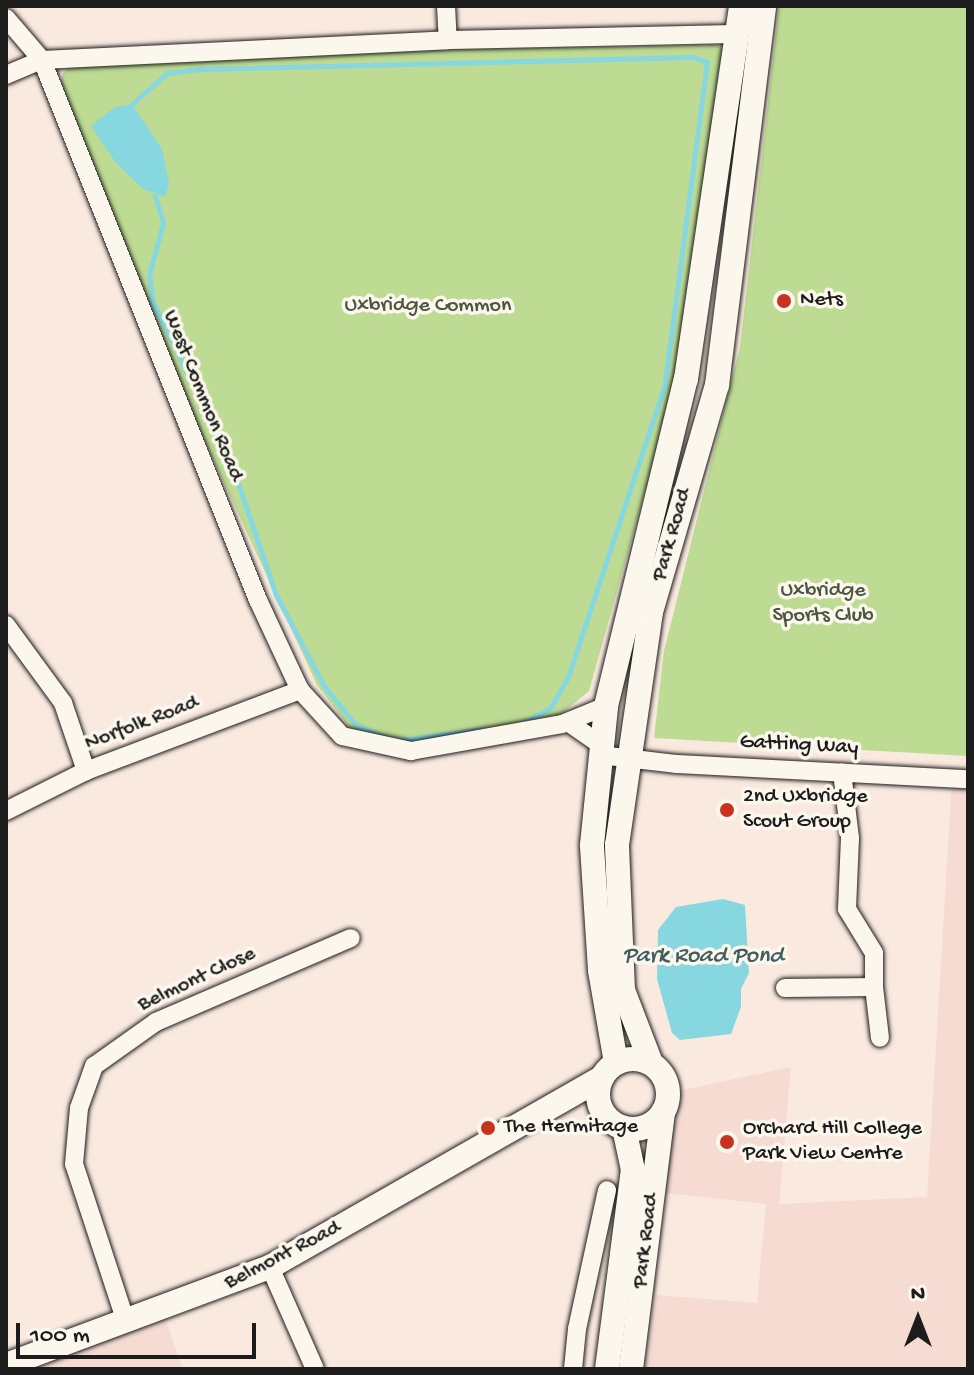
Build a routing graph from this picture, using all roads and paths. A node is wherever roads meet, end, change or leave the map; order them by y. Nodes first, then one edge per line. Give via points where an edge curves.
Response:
1 (446, 6) edge
2 (741, 6) edge
3 (764, 6) edge
4 (6, 18) edge
5 (737, 34) junction
6 (448, 40) junction
7 (42, 60) junction
8 (6, 75) edge
9 (6, 625) edge
10 (300, 690) junction
11 (606, 706) junction
12 (568, 722) junction
13 (601, 750) junction
14 (627, 759) junction
15 (86, 771) junction
16 (842, 772) junction
17 (968, 779) edge
18 (6, 811) edge
19 (351, 938) dead end
20 (874, 987) junction
21 (785, 988) dead end
22 (880, 1038) dead end
23 (651, 1063) junction
24 (609, 1071) junction
25 (603, 1112) junction
26 (663, 1112) junction
27 (546, 1115) junction
28 (624, 1128) junction
29 (607, 1190) dead end
30 (270, 1267) junction
31 (126, 1322) junction
32 (6, 1365) edge
33 (315, 1369) edge
34 (573, 1369) edge
35 (607, 1369) edge
36 (631, 1369) edge

1 - 6 street
2 - 5 main road, Park Road
3 - 14 main road, Park Road via 717,385 651,612
4 - 7 street, West Common Road
5 - 6 street
5 - 11 main road, Park Road via 686,379
6 - 7 street
7 - 8 street
7 - 10 street, West Common Road via 258,600
9 - 15 street via 63,703
10 - 12 street, West Common Road via 342,736 411,751
10 - 15 street, Norfolk Road
11 - 12 street
11 - 13 main road, Park Road
12 - 13 street
13 - 14 street, Gatting Way
13 - 24 main road, Park Road via 592,845
14 - 16 street, Gatting Way
14 - 23 main road, Park Road via 617,845 623,990
15 - 18 street, Norfolk Road
16 - 17 street, Gatting Way
16 - 20 street via 850,838 847,909 874,953
19 - 31 street, Belmont Close via 156,1022 94,1066 79,1108 74,1164
20 - 21 street
20 - 22 street
23 - 24 main road via 631,1059
23 - 26 main road via 668,1085
24 - 25 main road via 598,1096
24 - 27 main road, Belmont Road
25 - 27 main road
25 - 28 main road
26 - 28 main road via 645,1127
26 - 36 main road, Park Road
27 - 30 main road, Belmont Road
28 - 35 main road, Park Road via 633,1170
29 - 34 street
30 - 31 main road, Belmont Road
30 - 33 street
31 - 32 main road, Belmont Road

